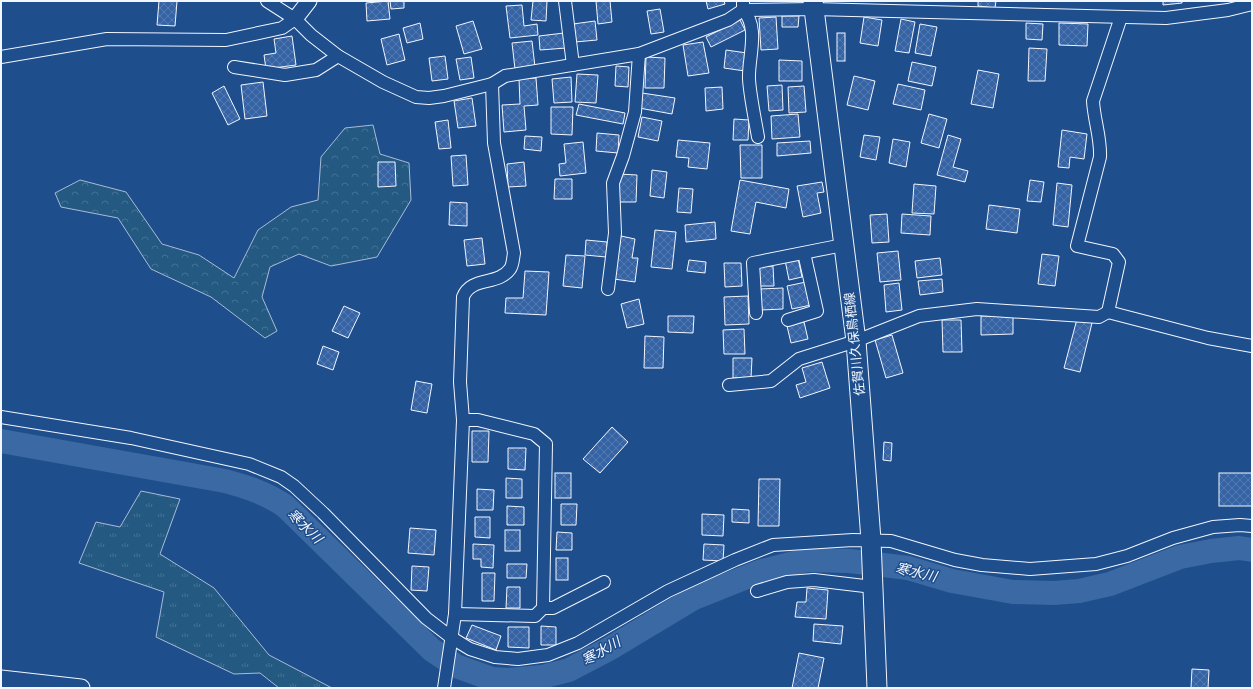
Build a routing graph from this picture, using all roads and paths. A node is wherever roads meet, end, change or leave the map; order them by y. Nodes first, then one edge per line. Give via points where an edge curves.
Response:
1 (268, 1) edge
2 (309, 1) edge
3 (565, 1) edge
4 (1252, 4) edge
5 (743, 5) edge
6 (813, 5) edge
7 (915, 6) edge
8 (1228, 6) edge
9 (1121, 17) junction
10 (296, 19) junction
11 (639, 54) junction
12 (338, 56) junction
13 (1, 57) edge
14 (573, 65) junction
15 (234, 67) dead end
16 (492, 84) junction
17 (758, 137) dead end
18 (843, 245) junction
19 (804, 253) junction
20 (608, 289) dead end
21 (1108, 312) junction
22 (756, 313) dead end
23 (788, 320) dead end
24 (856, 341) junction
25 (1252, 346) edge
26 (729, 385) dead end
27 (1, 417) edge
28 (463, 420) junction
29 (1252, 526) edge
30 (871, 540) junction
31 (604, 582) dead end
32 (873, 587) junction
33 (757, 591) dead end
34 (543, 608) junction
35 (455, 614) junction
36 (452, 638) junction
37 (1, 679) edge
38 (82, 688) edge
39 (444, 688) edge
40 (877, 688) edge

1 - 10 street
2 - 10 street
3 - 14 street
4 - 8 street
5 - 6 street
5 - 11 street via 728,20
5 - 17 street via 749,16 753,44 749,79
6 - 7 street
6 - 18 main road, 佐賀川久保鳥栖線
7 - 9 street
8 - 9 street via 1166,18
9 - 21 street via 1093,101 1100,157 1077,246 1113,254 1119,262
10 - 12 street via 311,35
10 - 13 street via 282,28 226,40 107,39
11 - 14 street
11 - 20 street via 635,112 613,183 615,233
12 - 15 street via 316,70 285,75
12 - 16 street via 383,82 416,97 444,96
14 - 16 street via 505,76
16 - 28 street via 494,143 514,253 511,268 502,277 472,285 463,297 460,382
18 - 19 street
18 - 24 main road, 佐賀川久保鳥栖線
19 - 22 street via 753,263
19 - 23 street via 817,311
21 - 24 street via 1100,318 977,309 919,316
21 - 25 street via 1208,338
24 - 26 street via 799,360 771,381
24 - 30 main road, 佐賀川久保鳥栖線
27 - 36 street via 131,438 248,464 281,477 323,513 426,618
28 - 34 street via 478,420 534,434 546,444
28 - 35 street
29 - 30 street via 1213,527 1096,564 1030,569 982,565 955,560 891,540
30 - 32 main road, 佐賀川久保鳥栖線
30 - 36 street via 772,545 668,591 578,643 548,655 518,660 495,657 470,649
31 - 34 street via 553,608
32 - 33 street via 814,580 787,582
32 - 40 main road, 佐賀川久保鳥栖線
34 - 35 street via 536,616
35 - 36 street
36 - 39 street
37 - 38 main road

